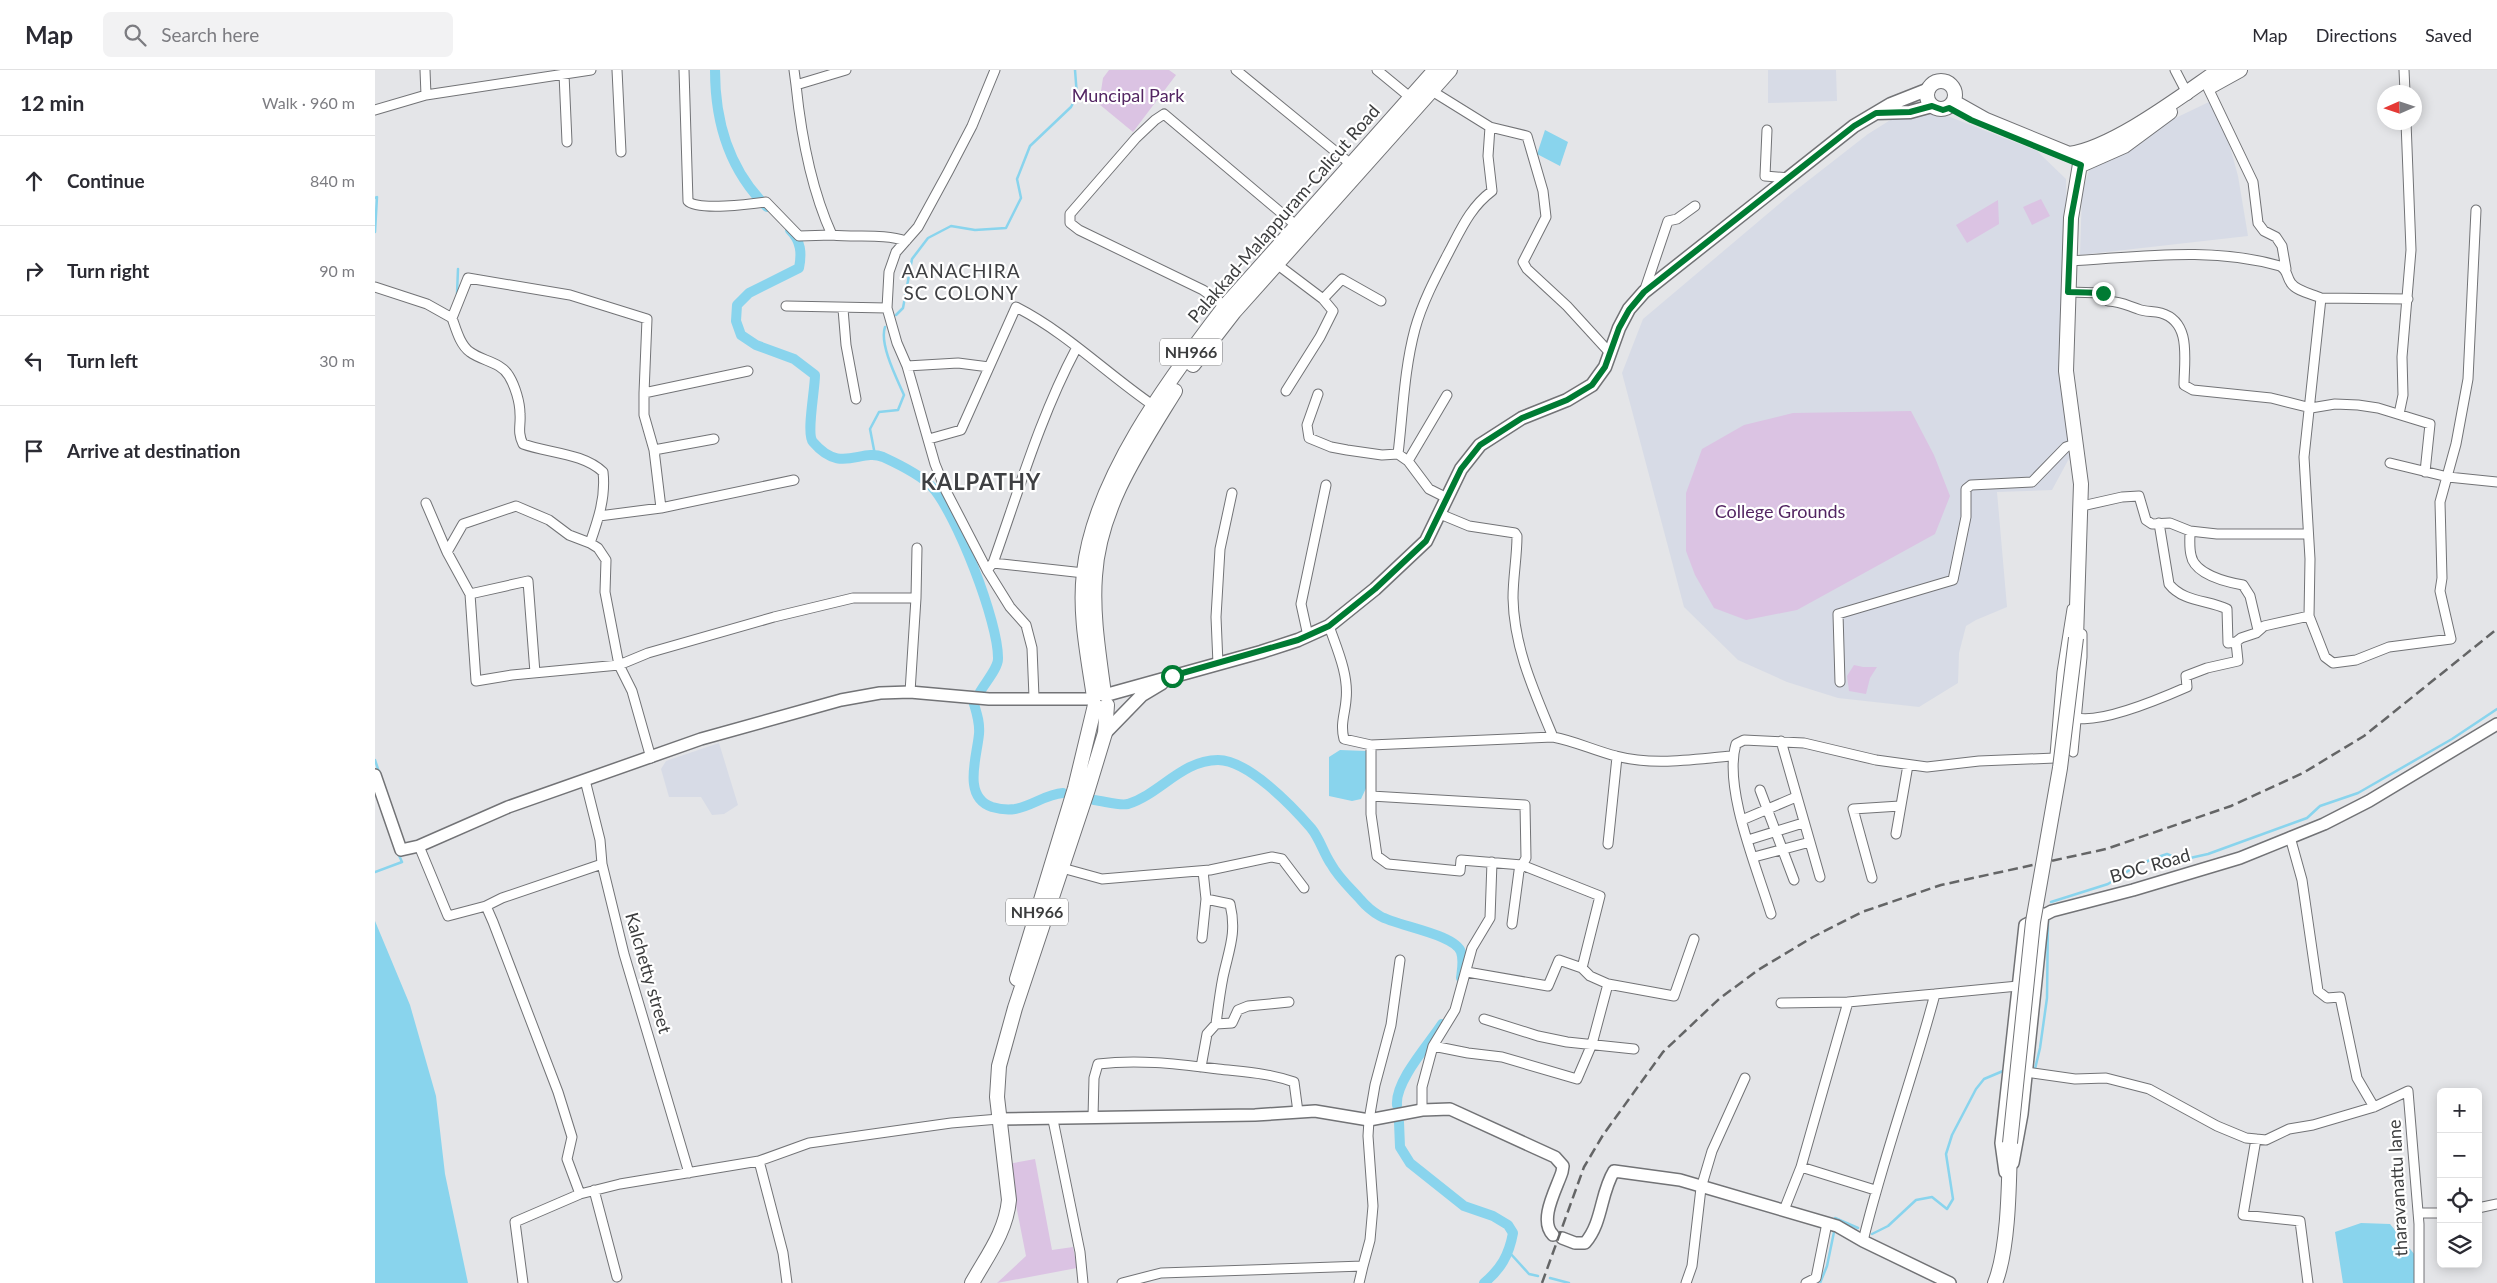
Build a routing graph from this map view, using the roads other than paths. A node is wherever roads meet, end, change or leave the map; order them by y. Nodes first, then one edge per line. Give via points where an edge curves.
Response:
1 (425, 70) edge
2 (591, 70) edge
3 (617, 70) edge
4 (684, 70) edge
5 (794, 70) edge
6 (847, 70) edge
7 (995, 70) edge
8 (1236, 70) edge
9 (1377, 70) edge
10 (1435, 70) edge
11 (1450, 70) edge
12 (2175, 70) edge
13 (2219, 70) edge
14 (2240, 70) edge
15 (2404, 70) edge
16 (565, 74) junction
17 (1939, 79) edge
18 (796, 84) junction
19 (2405, 85) edge
20 (2208, 88) junction
21 (1432, 91) junction
22 (426, 95) junction
23 (2188, 95) junction
24 (1411, 98) junction
25 (1952, 105) junction
26 (1932, 106) junction
27 (375, 110) edge
28 (1876, 113) junction
29 (1490, 127) junction
30 (1767, 130) dead end
31 (2406, 130) edge
32 (567, 142) dead end
33 (621, 152) dead end
34 (2081, 159) junction
35 (1353, 165) junction
36 (1790, 178) junction
37 (1695, 206) dead end
38 (2476, 210) dead end
39 (1298, 227) junction
40 (831, 235) junction
41 (906, 241) junction
42 (2070, 261) junction
43 (1277, 265) junction
44 (2286, 269) junction
45 (375, 287) edge
46 (1644, 292) junction
47 (2068, 292) junction
48 (2321, 298) junction
49 (1323, 299) junction
50 (2408, 299) junction
51 (1381, 301) dead end
52 (786, 306) dead end
53 (1225, 306) junction
54 (843, 308) junction
55 (887, 308) junction
56 (452, 318) junction
57 (1076, 349) junction
58 (1610, 353) junction
59 (907, 366) junction
60 (989, 366) junction
61 (748, 371) dead end
62 (1286, 390) dead end
63 (644, 393) junction
64 (1318, 394) dead end
65 (1447, 395) dead end
66 (856, 399) dead end
67 (1154, 406) junction
68 (2311, 408) junction
69 (2399, 414) junction
70 (714, 439) dead end
71 (929, 439) junction
72 (2075, 444) junction
73 (653, 450) junction
74 (1398, 454) junction
75 (1408, 461) junction
76 (2390, 463) dead end
77 (2425, 472) junction
78 (2448, 477) junction
79 (794, 480) dead end
80 (2497, 482) edge
81 (1326, 485) dead end
82 (1232, 493) dead end
83 (1447, 498) junction
84 (426, 503) dead end
85 (2082, 506) junction
86 (661, 508) junction
87 (1440, 514) junction
88 (599, 516) junction
89 (2159, 523) junction
90 (2190, 531) junction
91 (2308, 534) junction
92 (590, 543) junction
93 (917, 548) dead end
94 (447, 552) junction
95 (990, 566) junction
96 (1084, 574) junction
97 (470, 594) junction
98 (2076, 594) junction
99 (916, 598) junction
100 (2309, 616) junction
101 (1329, 626) junction
102 (2258, 630) junction
103 (1308, 636) junction
104 (2236, 642) junction
105 (1218, 664) junction
106 (619, 665) junction
107 (535, 673) junction
108 (1172, 676) junction
109 (1839, 682) dead end
110 (910, 692) junction
111 (1034, 698) junction
112 (1100, 699) junction
113 (2077, 718) junction
114 (2497, 724) edge
115 (1105, 733) junction
116 (1553, 737) junction
117 (1781, 741) junction
118 (1371, 745) junction
119 (2073, 752) dead end
120 (1733, 756) junction
121 (1617, 757) junction
122 (651, 758) junction
123 (2055, 758) junction
124 (1908, 765) junction
125 (375, 775) edge
126 (585, 780) junction
127 (1760, 790) dead end
128 (1371, 796) junction
129 (1796, 797) junction
130 (1900, 806) junction
131 (1767, 809) junction
132 (2046, 819) dead end
133 (1742, 820) junction
134 (1803, 823) junction
135 (1776, 831) junction
136 (1896, 834) dead end
137 (2290, 837) junction
138 (1748, 840) junction
139 (1810, 842) junction
140 (1608, 844) dead end
141 (419, 846) junction
142 (1783, 850) junction
143 (1754, 857) junction
144 (1492, 862) junction
145 (602, 864) junction
146 (1523, 864) junction
147 (1062, 868) junction
148 (1203, 871) junction
149 (1820, 877) dead end
150 (1873, 878) dead end
151 (1794, 880) dead end
152 (1304, 888) dead end
153 (1206, 899) junction
154 (486, 906) junction
155 (1771, 914) dead end
156 (2043, 914) junction
157 (1513, 924) dead end
158 (1202, 938) dead end
159 (1694, 939) dead end
160 (1400, 960) dead end
161 (1582, 968) junction
162 (1467, 972) junction
163 (1608, 984) junction
164 (2018, 986) junction
165 (1935, 994) junction
166 (1289, 1002) dead end
167 (1848, 1002) junction
168 (1781, 1003) dead end
169 (1484, 1019) dead end
170 (1216, 1024) junction
171 (1591, 1044) junction
172 (1433, 1046) junction
173 (1634, 1049) dead end
174 (1201, 1067) junction
175 (2026, 1072) junction
176 (1745, 1078) dead end
177 (2374, 1107) junction
178 (1422, 1110) junction
179 (1299, 1112) junction
180 (1093, 1117) junction
181 (996, 1120) junction
182 (1053, 1120) junction
183 (1369, 1120) junction
184 (2256, 1139) junction
185 (759, 1161) junction
186 (1801, 1168) junction
187 (689, 1173) junction
188 (2009, 1176) junction
189 (1701, 1188) junction
190 (594, 1190) junction
191 (1875, 1190) junction
192 (580, 1194) junction
193 (2008, 1197) junction
194 (2497, 1204) edge
195 (2482, 1207) edge
196 (1783, 1210) junction
197 (2418, 1213) junction
198 (2437, 1213) edge
199 (1827, 1223) junction
200 (1863, 1241) junction
201 (1363, 1266) junction
202 (617, 1277) dead end
203 (1127, 1282) edge
204 (523, 1283) edge
205 (787, 1283) edge
206 (972, 1283) edge
207 (1083, 1283) edge
208 (1359, 1283) edge
209 (1686, 1283) edge
210 (1806, 1283) edge
211 (1950, 1283) edge
212 (1995, 1283) edge
213 (2308, 1283) edge
214 (2419, 1283) edge

1 - 22 street
2 - 16 street
3 - 33 street
4 - 40 street via 688,201 695,205 713,206 761,203 799,236
5 - 18 street
6 - 18 street
7 - 41 street via 972,126 917,227
8 - 35 street
9 - 24 street
10 - 24 main road, Palakkad-Malappuram-Calicut Road / NH966
11 - 21 main road, Palakkad-Malappuram-Calicut Road / NH966
12 - 23 street
13 - 23 main road
14 - 20 main road
15 - 19 street
16 - 22 street
16 - 32 street
17 - 25 main road via 1955,90
17 - 26 main road via 1927,95
17 - 28 main road
18 - 40 street via 811,167
20 - 23 main road
20 - 44 street via 2253,182 2258,223 2282,246
21 - 29 street
21 - 43 main road, Palakkad-Malappuram-Calicut Road / NH966
22 - 27 street
23 - 34 main road via 2124,146
24 - 35 main road, Palakkad-Malappuram-Calicut Road / NH966
25 - 26 main road via 1943,110
25 - 34 main road via 1971,120
26 - 28 main road via 1910,112
28 - 36 main road via 1854,126
29 - 58 street via 1527,136 1543,191 1546,217 1523,262
29 - 74 street via 1491,191 1467,217 1439,270 1419,319 1409,358
30 - 36 street via 1765,176
31 - 50 street via 2411,250
34 - 42 main road via 2071,218
35 - 39 main road, Palakkad-Malappuram-Calicut Road / NH966
36 - 46 main road
37 - 46 street via 1677,219 1668,221
38 - 78 street via 2468,379
39 - 53 main road, Palakkad-Malappuram-Calicut Road / NH966
39 - 53 street via 1164,114 1135,138 1070,214 1070,223 1079,230 1203,290
40 - 41 street via 894,236
41 - 55 street via 896,252 889,272
42 - 44 street via 2158,254 2214,255 2260,261
42 - 47 main road
43 - 49 street
43 - 112 main road, Palakkad-Malappuram-Calicut Road / NH966 via 1210,341 1175,391 1114,501 1099,546 1095,575
44 - 48 street via 2296,288
45 - 56 street via 427,304
46 - 58 main road via 1626,316
47 - 68 street via 2103,293 2108,301 2162,313 2173,320 2182,331 2185,347 2184,385 2193,390 2271,398
47 - 72 main road via 2066,371
48 - 50 street
48 - 68 street
49 - 51 street via 1342,279
49 - 62 street via 1333,311
50 - 69 street via 2402,357 2403,395
52 - 54 street
53 - 67 main road, Palakkad-Malappuram-Calicut Road / NH966
54 - 55 street
54 - 66 street
55 - 59 street
56 - 63 street via 468,278 569,295 647,319
56 - 88 street via 469,352 501,367 508,374 517,395 521,414 519,437 523,444 596,466 603,472
57 - 60 street via 1064,336 1016,308
57 - 67 street
57 - 95 street via 1039,430
58 - 83 main road via 1605,367 1592,385 1567,400 1522,418 1480,445 1461,469
59 - 60 street via 958,363
59 - 71 street
60 - 71 street via 961,430
61 - 63 street
63 - 73 street via 644,415
64 - 74 street via 1307,425 1309,438 1347,450
65 - 75 street
67 - 96 main road, Palakkad-Malappuram-Calicut Road / NH966 via 1131,445 1099,513 1089,542
68 - 69 street via 2358,405
68 - 91 street via 2304,457
69 - 77 street via 2430,424
70 - 73 street
71 - 95 street via 946,491
72 - 85 main road
72 - 109 street via 2066,448 2032,482 1971,485 1966,490 1966,516 1953,580 1838,614
73 - 86 street
74 - 75 street
75 - 83 street via 1429,489
76 - 77 street
77 - 78 street
78 - 80 street
78 - 100 street via 2439,502 2440,591 2451,639 2389,646 2355,660 2333,663 2325,657
79 - 86 street
81 - 103 street via 1301,604
82 - 105 street via 1220,549 1216,617
83 - 87 main road
84 - 94 street
85 - 89 street via 2139,496 2146,520 2152,524
85 - 98 main road
86 - 88 street
87 - 101 main road via 1426,541
87 - 116 street via 1469,526 1515,533 1517,536 1513,600 1518,648
88 - 92 street
89 - 90 street via 2170,523
89 - 104 street via 2169,584 2183,596 2227,609 2228,643
90 - 91 street
90 - 102 street via 2191,557 2199,568 2243,585 2250,596
91 - 100 street
92 - 94 street via 515,506 463,524
92 - 106 street via 606,560 605,592
93 - 99 street
94 - 97 street
95 - 96 street
95 - 111 street via 1010,606 1026,625
96 - 112 main road, Palakkad-Malappuram-Calicut Road / NH966 via 1084,624
97 - 107 street via 477,681
97 - 107 street via 528,581
98 - 113 street via 2082,628
98 - 123 street via 2068,627
98 - 188 main road, bridge via 2076,638 2060,768 2033,922
99 - 106 street via 853,598 657,650
99 - 110 street
100 - 102 street
101 - 103 main road
101 - 118 street via 1345,679 1344,739
102 - 104 street
103 - 105 main road
104 - 113 street via 2238,661 2186,676 2187,687 2111,716 2087,720
105 - 108 main road
106 - 107 street
106 - 122 street via 632,691
108 - 112 main road
108 - 115 main road via 1142,696
110 - 111 street
110 - 122 street via 879,693 841,700 701,738
111 - 112 street
112 - 115 main road, Palakkad-Malappuram-Calicut Road / NH966
112 - 181 main road, Palakkad-Malappuram-Calicut Road / NH966 via 1022,959 993,1072 991,1098
113 - 119 street
114 - 137 street, BOC Road via 2369,801
115 - 147 main road, Palakkad-Malappuram-Calicut Road / NH966
116 - 118 street
116 - 121 street
117 - 120 street via 1744,740 1736,744
117 - 124 street
117 - 129 street
118 - 128 street
120 - 121 street via 1666,762
120 - 133 street via 1736,802
121 - 140 street
122 - 126 street
123 - 124 street via 1927,767
123 - 132 street
124 - 130 street
125 - 141 street via 401,850
126 - 141 street via 508,807
126 - 145 street, Kalchetty street via 601,840
127 - 131 street
128 - 144 street via 1375,844 1381,861 1460,870 1461,860
128 - 146 street via 1525,805 1526,858
129 - 131 street
129 - 134 street
130 - 136 street
130 - 150 street via 1853,809
131 - 133 street
131 - 135 street
133 - 138 street
134 - 135 street
134 - 139 street
135 - 138 street
135 - 142 street
137 - 156 street, BOC Road via 2240,858
137 - 177 street via 2301,880 2318,991 2327,998 2340,998 2357,1078
138 - 143 street
139 - 142 street
139 - 149 street
141 - 154 street via 448,916
142 - 143 street
142 - 151 street
143 - 155 street
144 - 146 street
144 - 162 street via 1490,918 1472,948
145 - 154 street
145 - 187 street, Kalchetty street via 624,954
146 - 157 street via 1519,871
146 - 161 street via 1600,896
147 - 148 street via 1102,879
147 - 181 main road, Palakkad-Malappuram-Calicut Road / NH966 via 1004,1047 997,1083
148 - 152 street via 1282,859
148 - 153 street
153 - 158 street
153 - 170 street via 1230,904 1234,921
154 - 192 street via 558,1092 572,1137 567,1159
156 - 164 street via 2025,925
156 - 175 street
159 - 163 street via 1674,996
160 - 183 street via 1391,1025
161 - 162 street via 1559,960 1548,986
161 - 163 street via 1590,976
162 - 172 street via 1455,1010
163 - 171 street
164 - 165 street
164 - 193 street via 2001,1142
165 - 167 street
165 - 191 street
166 - 170 street via 1247,1006 1238,1010 1232,1024
167 - 168 street
167 - 186 street
169 - 171 street via 1538,1036
170 - 174 street via 1207,1034
171 - 172 street via 1577,1079 1502,1057
171 - 173 street
172 - 178 street via 1422,1087
174 - 179 street via 1276,1075 1294,1082
174 - 180 street via 1127,1060 1098,1064 1094,1078
175 - 184 street via 2075,1079 2106,1078 2149,1089 2217,1126
175 - 188 street via 2017,1149
176 - 189 street via 1712,1151
177 - 184 street via 2313,1126 2289,1129 2265,1140
177 - 197 street, tharavanattu lane via 2408,1091
178 - 183 street
178 - 189 street via 1450,1109 1555,1157 1563,1166 1563,1172 1547,1215 1547,1226 1557,1236 1575,1243 1585,1243 1594,1231 1608,1180 1614,1171 1680,1180
179 - 180 street
179 - 183 street via 1315,1111
180 - 182 street
181 - 182 street
181 - 185 street via 951,1123 809,1143
181 - 206 main road, Palakkad-Malappuram-Calicut Road / NH966 via 1009,1200 995,1246
182 - 207 street via 1080,1252
183 - 201 street via 1373,1206 1370,1240
184 - 213 street via 2243,1215 2300,1221
185 - 187 street
185 - 205 street via 783,1253
186 - 191 street
186 - 196 street
187 - 190 street
188 - 193 main road
189 - 196 street
189 - 209 street via 1692,1266
190 - 192 street
190 - 202 street
191 - 200 street
192 - 204 street via 515,1222
193 - 212 main road via 2002,1254
194 - 195 street
196 - 199 street
197 - 198 street
197 - 214 street, tharavanattu lane
199 - 200 street
199 - 210 street via 1816,1278
200 - 211 street
201 - 203 street via 1170,1272
201 - 208 street

